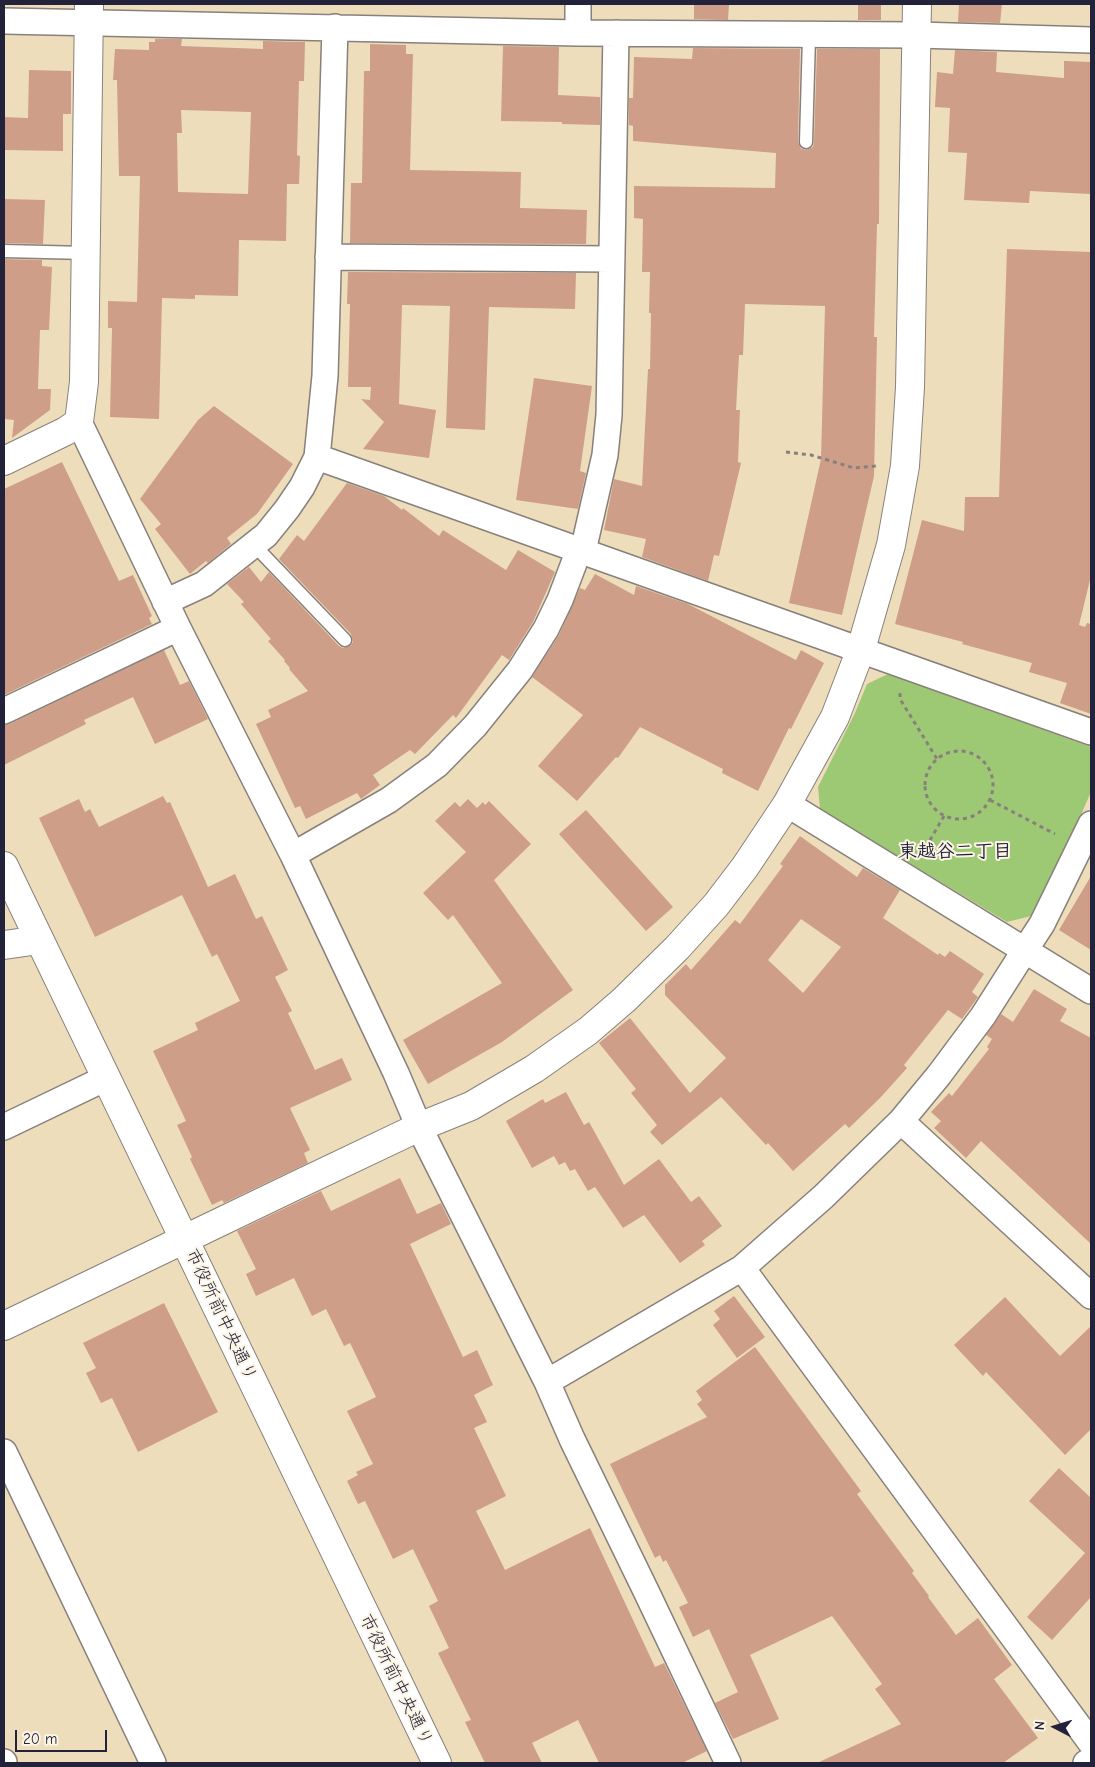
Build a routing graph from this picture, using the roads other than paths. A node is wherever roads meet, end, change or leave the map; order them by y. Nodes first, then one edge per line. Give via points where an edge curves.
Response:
1 (578, 4) edge
2 (917, 4) edge
3 (89, 13) edge
4 (4, 21) edge
5 (335, 27) junction
6 (578, 32) junction
7 (616, 33) junction
8 (917, 35) junction
9 (809, 36) junction
10 (1091, 40) edge
11 (806, 142) dead end
12 (4, 251) edge
13 (86, 254) junction
14 (328, 257) junction
15 (612, 259) junction
16 (79, 422) junction
17 (317, 457) junction
18 (4, 461) edge
19 (254, 545) junction
20 (581, 550) junction
21 (165, 602) junction
22 (178, 628) junction
23 (346, 640) dead end
24 (861, 649) junction
25 (4, 711) edge
26 (1091, 732) edge
27 (786, 804) junction
28 (1091, 824) edge
29 (293, 854) junction
30 (4, 866) edge
31 (39, 940) junction
32 (4, 945) edge
33 (1025, 950) junction
34 (1091, 991) edge
35 (106, 1078) junction
36 (901, 1121) junction
37 (4, 1127) edge
38 (419, 1127) junction
39 (184, 1238) junction
40 (742, 1268) junction
41 (1091, 1296) edge
42 (4, 1326) edge
43 (547, 1382) junction
44 (4, 1452) edge
45 (1091, 1743) edge
46 (1091, 1760) edge
47 (153, 1763) edge
48 (437, 1763) edge
49 (728, 1763) edge
50 (1086, 1763) edge

1 - 6 street
2 - 8 street
3 - 4 street
3 - 5 street
3 - 13 street
5 - 6 street
5 - 14 street
6 - 7 street
7 - 9 street
7 - 15 street
8 - 9 street
8 - 10 street
8 - 24 street via 910,387 905,466 891,545
9 - 11 lane
12 - 13 lane
13 - 16 street via 84,382
14 - 15 street
14 - 17 street via 325,376
15 - 20 street via 609,415 605,455
16 - 18 street
16 - 21 street
17 - 19 street via 287,509
17 - 20 street
19 - 21 street via 204,584
19 - 23 lane
20 - 24 street
20 - 29 street via 546,629 520,670 475,726 437,765 389,800
21 - 22 street
22 - 25 street
22 - 29 street
24 - 26 street
24 - 27 street via 835,717
27 - 33 street
27 - 38 street via 716,905 624,1000 588,1031 534,1069 471,1106
28 - 33 street via 1042,924
29 - 38 street
30 - 31 street, 市役所前中央通り
31 - 32 street
31 - 35 street, 市役所前中央通り
33 - 34 street
33 - 36 street via 983,1016
35 - 37 street
35 - 39 street, 市役所前中央通り
36 - 40 street via 823,1197
36 - 41 street
38 - 39 street
38 - 43 street
39 - 42 street
39 - 48 street, 市役所前中央通り
40 - 43 street
40 - 45 street
43 - 49 street
44 - 47 street
46 - 50 street

